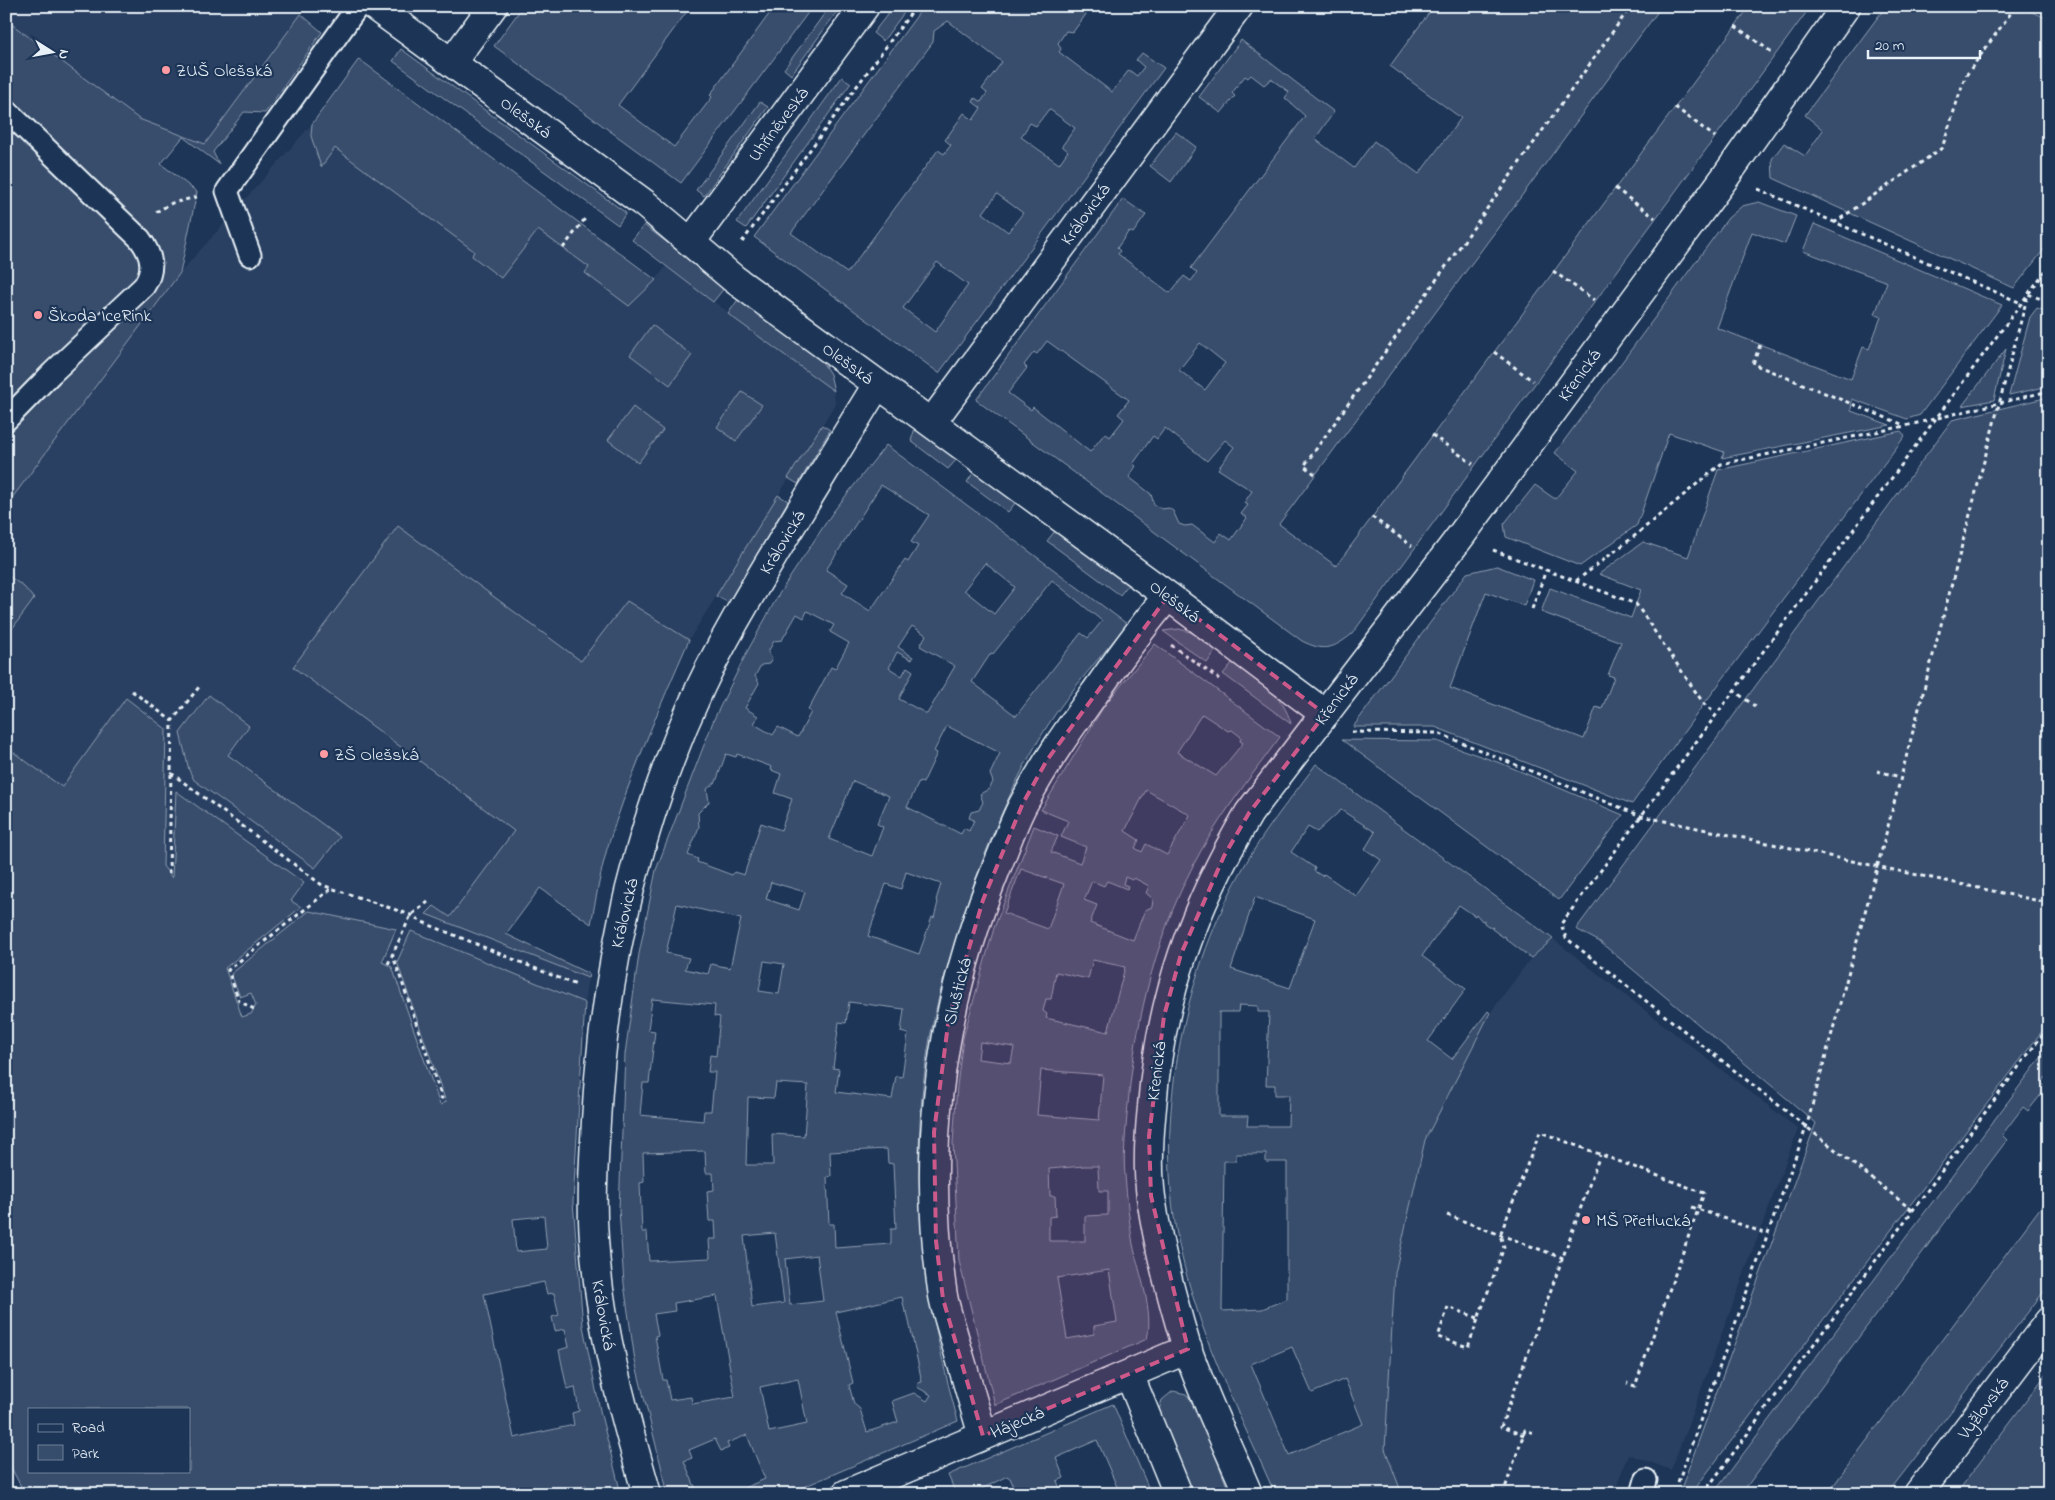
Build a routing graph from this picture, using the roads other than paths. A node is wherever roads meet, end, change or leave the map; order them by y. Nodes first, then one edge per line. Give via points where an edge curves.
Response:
1 (358, 6) edge
2 (374, 6) edge
3 (493, 6) edge
4 (865, 6) edge
5 (1239, 6) edge
6 (1846, 6) edge
7 (452, 62) junction
8 (6, 110) edge
9 (691, 242) junction
10 (250, 255) dead end
11 (877, 385) junction
12 (6, 420) edge
13 (932, 422) junction
14 (1168, 596) junction
15 (1325, 714) junction
16 (2049, 1322) edge
17 (1188, 1349) junction
18 (1129, 1374) junction
19 (984, 1436) junction
20 (647, 1494) edge
21 (846, 1494) edge
22 (1178, 1494) edge
23 (1248, 1494) edge
24 (1918, 1494) edge

1 - 10 lane via 227,191
2 - 7 street, Olešská
3 - 7 street
4 - 9 street, Uhříněveská
5 - 13 street, Královická
6 - 15 street, Křenická via 1726,176
7 - 9 street, Olešská via 646,204
8 - 12 lane via 133,232 146,247 152,262 150,277 144,286
9 - 11 street, Olešská via 734,279
11 - 13 street, Olešská
11 - 20 street, Královická via 762,576 703,682 641,842 620,925 608,994 597,1093 592,1190 594,1240 610,1350
13 - 14 street, Olešská
14 - 15 street, Olešská
14 - 19 street, Sluštická via 1144,624 1048,760 1023,803 981,908 949,1017 934,1132 936,1241 943,1299
15 - 17 street, Křenická via 1250,813 1224,856 1182,954 1164,1016 1154,1074 1149,1136 1151,1196
16 - 24 street, Vyžlovská
17 - 18 street, Hájecká
17 - 23 street, Křenická
18 - 19 street, Hájecká
18 - 22 street
19 - 21 street, Hájecká

